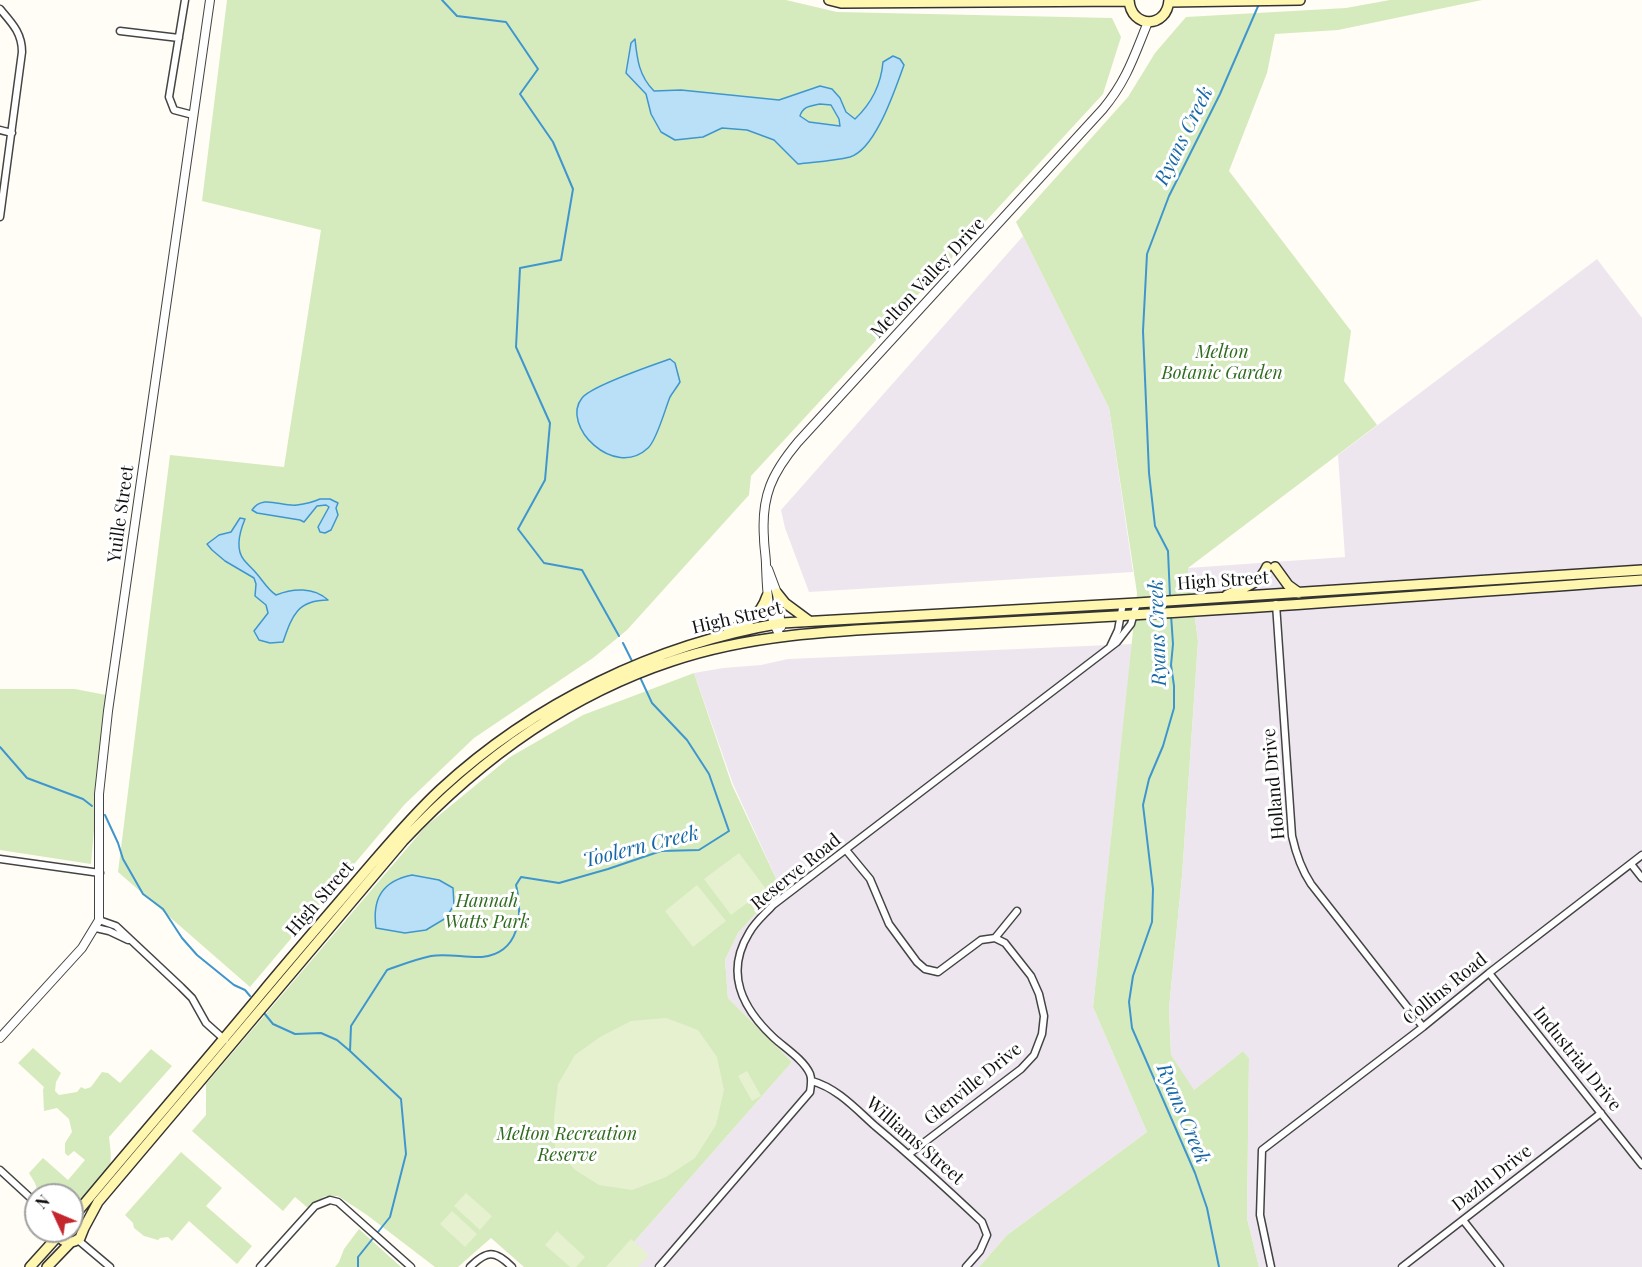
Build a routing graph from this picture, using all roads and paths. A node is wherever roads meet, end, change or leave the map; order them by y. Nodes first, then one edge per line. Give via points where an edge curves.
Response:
1 (185, 0) edge
2 (210, 0) edge
3 (829, 0) edge
4 (1300, 0) edge
5 (1129, 1) edge
6 (1169, 1) edge
7 (0, 9) edge
8 (1149, 22) junction
9 (120, 31) dead end
10 (179, 38) junction
11 (193, 115) junction
12 (0, 130) edge
13 (12, 133) junction
14 (0, 217) edge
15 (1642, 570) edge
16 (1642, 580) edge
17 (1299, 593) junction
18 (772, 595) junction
19 (1219, 598) junction
20 (1275, 599) junction
21 (1123, 603) junction
22 (1137, 603) junction
23 (1121, 615) junction
24 (1135, 615) junction
25 (808, 620) junction
26 (778, 624) junction
27 (780, 636) junction
28 (692, 645) junction
29 (1110, 647) junction
30 (642, 667) junction
31 (846, 850) junction
32 (1642, 855) edge
33 (0, 859) edge
34 (1631, 864) junction
35 (100, 873) junction
36 (1642, 878) edge
37 (1017, 911) dead end
38 (99, 920) junction
39 (96, 928) junction
40 (995, 938) junction
41 (132, 942) junction
42 (1489, 973) junction
43 (1424, 1027) junction
44 (0, 1038) edge
45 (227, 1042) junction
46 (812, 1081) junction
47 (1600, 1113) junction
48 (909, 1154) junction
49 (1642, 1165) edge
50 (0, 1170) edge
51 (24, 1192) edge
52 (84, 1204) edge
53 (1463, 1220) junction
54 (84, 1227) edge
55 (49, 1243) edge
56 (73, 1243) edge
57 (78, 1243) edge
58 (30, 1267) edge
59 (47, 1267) edge
60 (110, 1267) edge
61 (260, 1267) edge
62 (411, 1267) edge
63 (470, 1267) edge
64 (512, 1267) edge
65 (659, 1267) edge
66 (966, 1267) edge
67 (1271, 1267) edge
68 (1402, 1267) edge
69 (1500, 1267) edge

1 - 10 street
2 - 11 street, Yuille Street
3 - 5 main road
4 - 6 main road
5 - 8 main road via 1134,16
6 - 8 main road via 1163,16
7 - 13 street via 22,40
8 - 18 street, Melton Valley Drive via 1124,81 1103,110 784,458 766,496 763,516
9 - 10 street
10 - 11 street via 169,97 174,110
11 - 35 street, Yuille Street via 108,711 99,794
12 - 13 street
13 - 14 street
15 - 17 main road, High Street
16 - 20 main road, High Street
17 - 19 main road via 1271,567 1257,581
17 - 20 main road, High Street
18 - 25 main road
18 - 26 street, Melton Valley Drive
18 - 28 main road via 750,621
19 - 20 main road, High Street
19 - 22 main road, High Street
20 - 24 main road, High Street
20 - 43 street, Holland Drive via 1296,853 1311,885
21 - 22 main road, High Street
21 - 23 street
21 - 25 main road, High Street
22 - 24 street, Reserve Road
23 - 24 main road, High Street
23 - 27 main road, High Street
23 - 29 street
24 - 29 street, Reserve Road via 1130,627
25 - 26 main road, High Street
26 - 27 street, Melton Valley Drive
26 - 28 main road, High Street
27 - 30 main road, High Street
28 - 30 main road, High Street
29 - 31 street, Reserve Road
30 - 45 main road, High Street via 577,692 539,714 440,790 407,823
31 - 40 street via 870,879 889,924 926,969 938,972 981,940
31 - 46 street, Reserve Road via 773,905 749,933 738,964 742,996 750,1013 804,1065
32 - 34 street, Collins Road
33 - 35 street
34 - 36 street
34 - 42 street, Collins Road
35 - 38 street, Yuille Street
37 - 40 street
38 - 39 street, Yuille Street
38 - 41 street via 116,926
39 - 41 street
39 - 44 street, Yuille Street
40 - 48 street, Glenville Drive via 1005,944 1031,976 1039,994 1044,1016 1034,1055
41 - 45 street via 192,998 206,1023
42 - 43 street, Collins Road
42 - 47 street, Industrial Drive
43 - 67 street, Collins Road via 1262,1150 1260,1215
45 - 52 main road, High Street
45 - 54 main road, High Street via 98,1202
46 - 48 street, Williams Street via 838,1093
46 - 65 street via 802,1103
47 - 49 street, Industrial Drive
47 - 53 street, Dazln Drive
48 - 66 street, Williams Street via 982,1222 987,1235
50 - 51 street
53 - 68 street, Dazln Drive
53 - 69 street
55 - 58 main road
56 - 59 main road
57 - 60 street
61 - 62 street via 315,1206 330,1200 338,1202
63 - 64 street via 489,1253 501,1256

